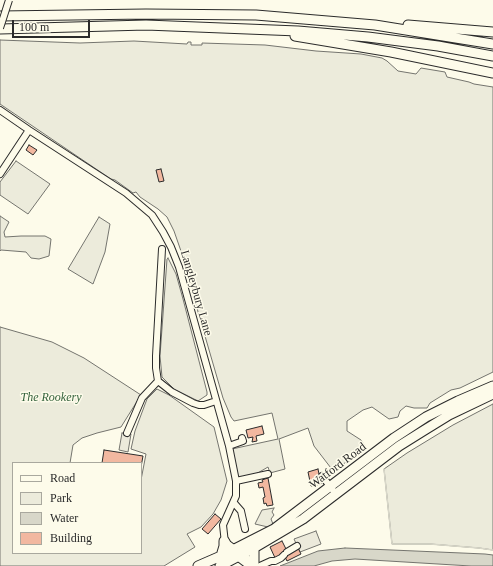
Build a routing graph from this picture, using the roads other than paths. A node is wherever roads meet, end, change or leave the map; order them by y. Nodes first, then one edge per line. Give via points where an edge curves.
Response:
1 (9, 0) edge
2 (0, 16) edge
3 (375, 25) junction
4 (0, 29) edge
5 (262, 29) junction
6 (493, 32) edge
7 (493, 44) edge
8 (493, 56) edge
9 (493, 72) edge
10 (0, 110) edge
11 (29, 130) junction
12 (0, 174) edge
13 (162, 249) dead end
14 (158, 382) junction
15 (493, 386) edge
16 (493, 394) edge
17 (216, 401) junction
18 (127, 433) dead end
19 (242, 438) dead end
20 (229, 446) junction
21 (268, 474) dead end
22 (322, 476) dead end
23 (236, 481) junction
24 (333, 490) junction
25 (234, 503) junction
26 (246, 529) dead end
27 (224, 539) junction
28 (297, 546) dead end
29 (254, 548) junction
30 (236, 553) junction
31 (221, 556) junction
32 (198, 566) edge
33 (220, 566) edge
34 (249, 566) edge
35 (254, 566) edge
36 (260, 566) edge

1 - 4 street, bridge
2 - 3 highway via 256,15
3 - 6 highway via 416,25
3 - 7 highway
4 - 5 highway via 146,26
5 - 8 highway via 368,37
5 - 9 highway
10 - 11 street, Langleybury Lane
11 - 12 street
11 - 17 street, Langleybury Lane via 126,192 152,215 171,247 179,267
13 - 14 street via 162,302 156,362
14 - 17 street via 192,403 204,405
14 - 18 street via 142,398
15 - 24 highway, Watford Road via 426,417 394,438
16 - 24 highway, Watford Road via 417,434
17 - 20 street, Langleybury Lane
19 - 20 street via 243,441
20 - 23 street, Langleybury Lane
21 - 23 street
22 - 24 street
23 - 25 street, Langleybury Lane
24 - 29 highway, Watford Road via 303,519
24 - 30 highway, Watford Road
25 - 26 street via 241,511
25 - 27 street, Langleybury Lane via 223,525
27 - 30 street
27 - 31 highway
28 - 36 street via 281,558
29 - 30 highway, Watford Road
29 - 35 highway
30 - 31 highway, Watford Road
30 - 33 highway, Watford Road
30 - 34 street
30 - 35 street
31 - 32 highway, Watford Road

